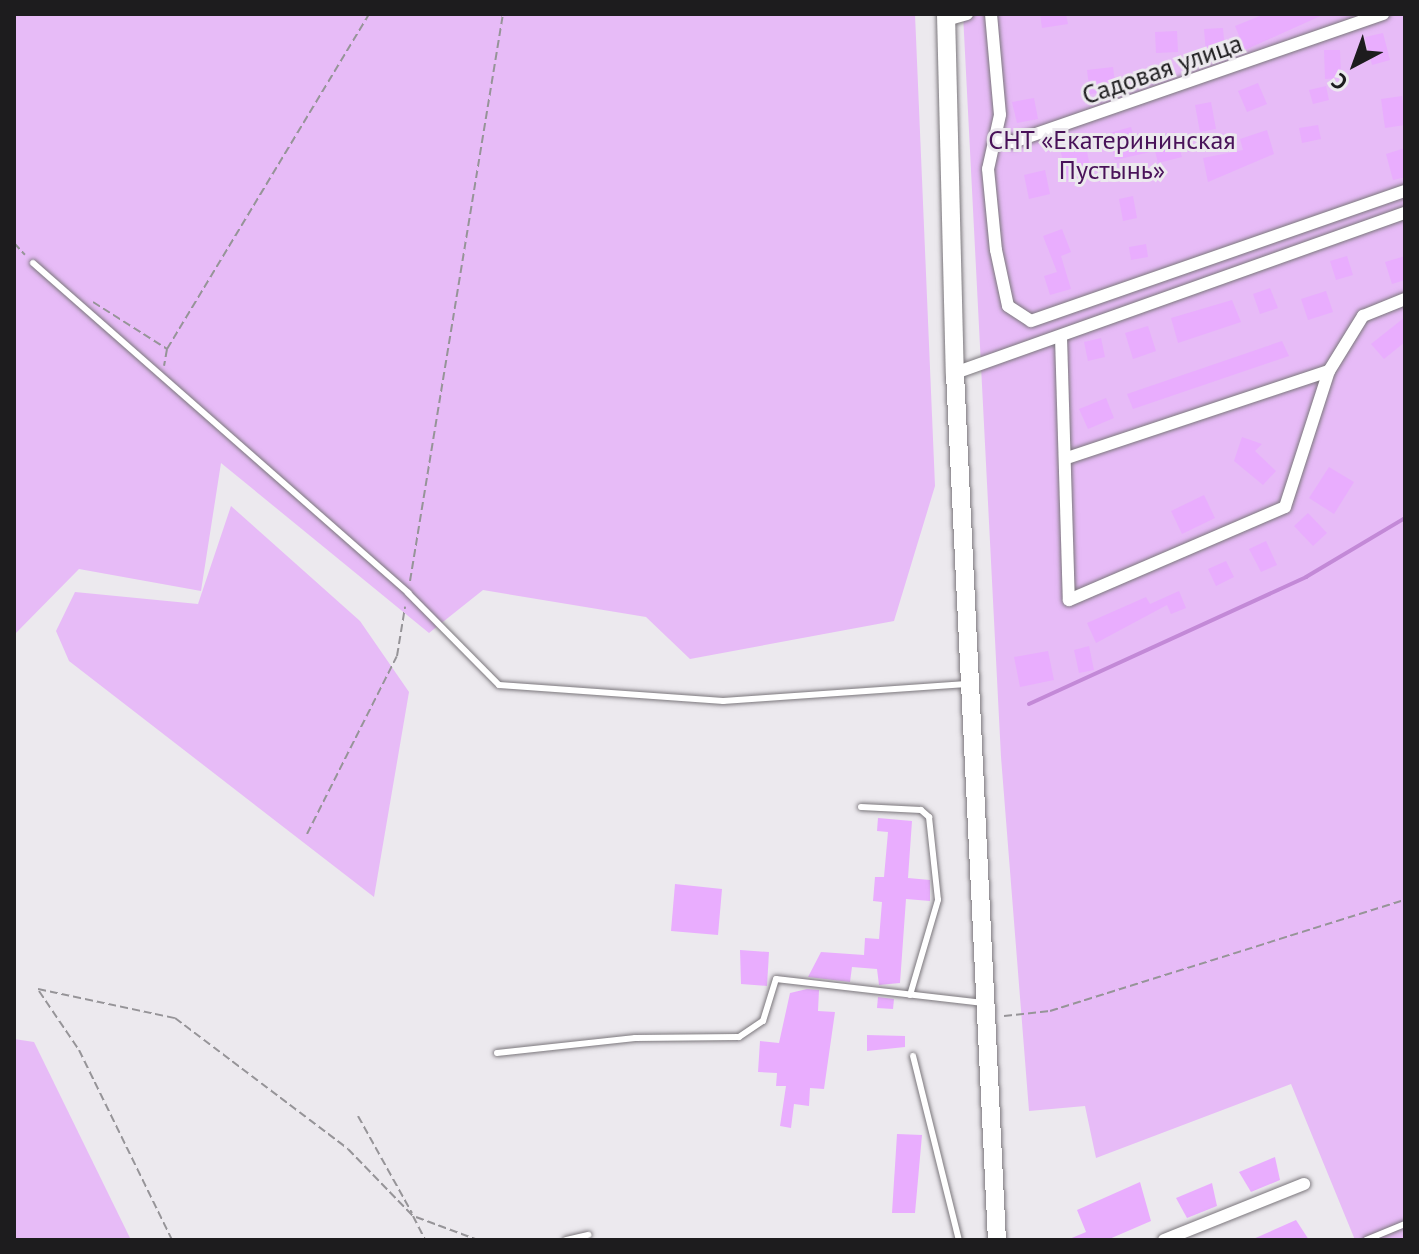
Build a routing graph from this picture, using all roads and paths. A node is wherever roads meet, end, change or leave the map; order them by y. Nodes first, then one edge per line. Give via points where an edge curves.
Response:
1 (369, 14) edge
2 (503, 14) edge
3 (967, 14) edge
4 (991, 14) edge
5 (1383, 14) edge
6 (946, 17) edge
7 (999, 137) junction
8 (1405, 191) edge
9 (1405, 213) edge
10 (33, 263) dead end
11 (1405, 299) edge
12 (1061, 337) junction
13 (167, 349) dead end
14 (1329, 371) junction
15 (955, 373) junction
16 (1067, 458) junction
17 (408, 593) junction
18 (973, 683) junction
19 (861, 807) dead end
20 (307, 834) dead end
21 (1405, 900) edge
22 (910, 995) junction
23 (988, 1010) junction
24 (497, 1053) dead end
25 (913, 1056) dead end
26 (358, 1116) dead end
27 (1304, 1184) dead end
28 (413, 1216) junction
29 (1405, 1224) edge
30 (588, 1235) dead end
31 (172, 1240) edge
32 (425, 1240) edge
33 (478, 1240) edge
34 (566, 1240) edge
35 (959, 1240) edge
36 (997, 1240) edge
37 (1164, 1240) edge
38 (1366, 1240) edge

1 - 13 path
2 - 17 path
3 - 6 street
4 - 7 street
5 - 7 street, Садовая улица via 1028,137
6 - 15 main road
7 - 8 street via 989,145 988,169 996,250 1008,306 1031,321
9 - 12 street
10 - 17 lane
11 - 14 street via 1363,316
12 - 15 street
12 - 16 street
14 - 16 street
14 - 16 street via 1285,507 1069,600
15 - 18 main road
17 - 18 lane via 499,685 723,701
17 - 20 path via 397,656
18 - 23 main road
19 - 22 lane via 921,810 929,817 938,900
21 - 23 path via 1050,1011
22 - 23 lane
22 - 24 lane via 776,979 763,1021 739,1037 635,1038
23 - 36 main road
25 - 35 lane
26 - 28 path
27 - 37 street
28 - 31 path via 348,1149 175,1018 38,989 79,1050
28 - 32 path
28 - 33 path
29 - 38 lane
30 - 34 lane

